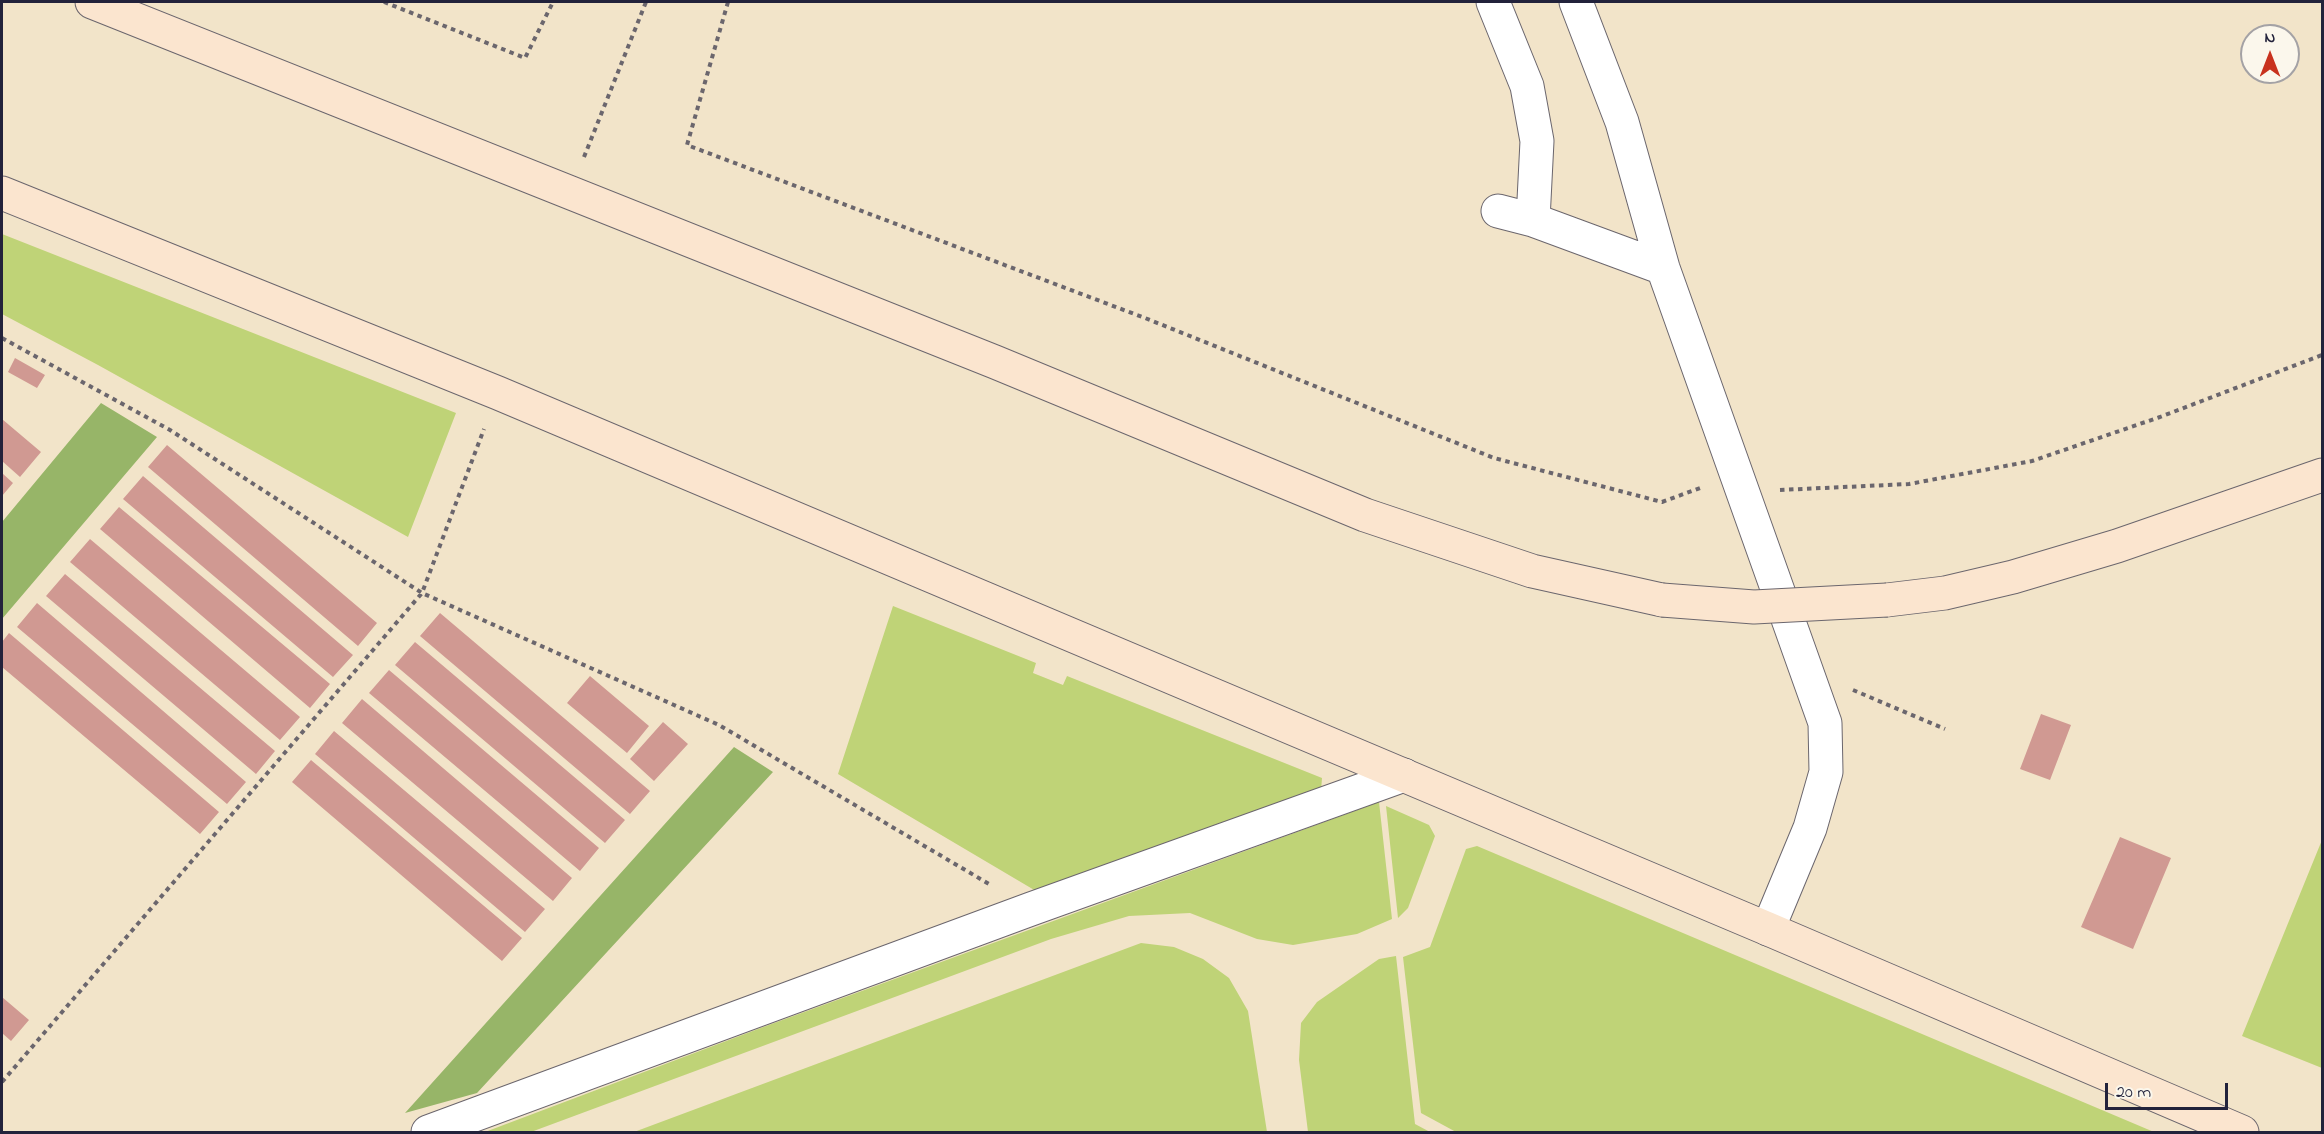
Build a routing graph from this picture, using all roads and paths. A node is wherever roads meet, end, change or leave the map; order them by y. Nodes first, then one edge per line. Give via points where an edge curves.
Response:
1 (92, 2) edge
2 (384, 2) edge
3 (553, 2) edge
4 (646, 2) edge
5 (728, 2) edge
6 (1493, 2) edge
7 (1576, 2) edge
8 (570, 192) junction
9 (2, 193) edge
10 (1498, 211) dead end
11 (1533, 220) junction
12 (1663, 268) junction
13 (2, 338) edge
14 (2322, 355) edge
15 (498, 393) junction
16 (2322, 475) edge
17 (1741, 487) junction
18 (422, 593) junction
19 (1805, 669) junction
20 (1945, 729) dead end
21 (1404, 775) junction
22 (1030, 909) junction
23 (1768, 929) junction
24 (2, 1082) edge
25 (428, 1132) edge
26 (2242, 1132) edge

1 - 8 street
2 - 3 path via 525,58
4 - 8 path
5 - 17 path via 687,145 1145,318 1494,459 1662,502
6 - 11 street via 1527,86 1537,141
7 - 12 street via 1622,122
8 - 16 street, bridge via 1365,515 1532,571 1662,600 1754,607 1887,600 1945,592 2013,577 2117,546
9 - 15 street
10 - 11 street
11 - 12 street
12 - 17 street
13 - 18 path via 170,430
14 - 17 path via 2032,461 1910,484 1774,490
15 - 18 path
15 - 21 street
17 - 19 street
18 - 22 path via 719,725
18 - 24 path
19 - 20 path
19 - 23 street via 1824,723 1826,772 1810,828
21 - 22 street
21 - 23 street
22 - 25 street
23 - 26 street

